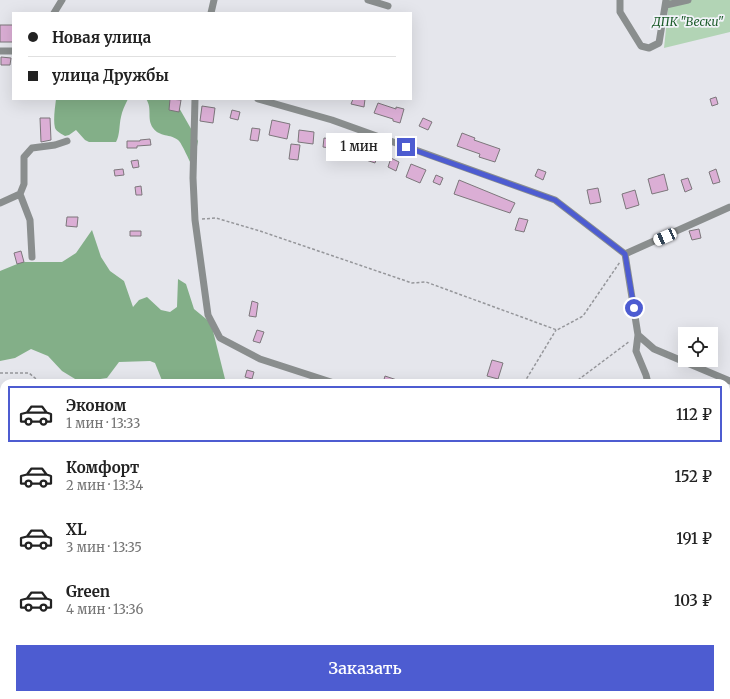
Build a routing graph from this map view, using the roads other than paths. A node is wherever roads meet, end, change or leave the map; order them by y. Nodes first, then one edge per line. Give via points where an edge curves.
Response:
1 (62, 0) edge
2 (214, 0) edge
3 (368, 0) edge
4 (620, 0) edge
5 (688, 0) edge
6 (666, 3) edge
7 (388, 6) dead end
8 (55, 12) edge
9 (211, 12) edge
10 (0, 51) edge
11 (12, 51) edge
12 (195, 100) edge
13 (262, 100) edge
14 (67, 142) dead end
15 (20, 194) junction
16 (0, 203) edge
17 (730, 207) edge
18 (625, 254) junction
19 (32, 257) dead end
20 (638, 335) junction
21 (322, 379) edge
22 (647, 379) edge
23 (725, 379) edge

1 - 8 street
2 - 9 street
3 - 7 street
4 - 6 street via 620,12 628,27 640,46 649,48 659,43
5 - 6 street
10 - 11 street
12 - 21 street via 195,220 208,315 220,338 260,359
13 - 18 street via 332,120 555,200
14 - 15 street via 32,148 28,152 24,157 24,184
15 - 16 street
15 - 19 street via 30,220
17 - 18 street
18 - 20 street
20 - 22 street via 636,351
20 - 23 street via 654,349

